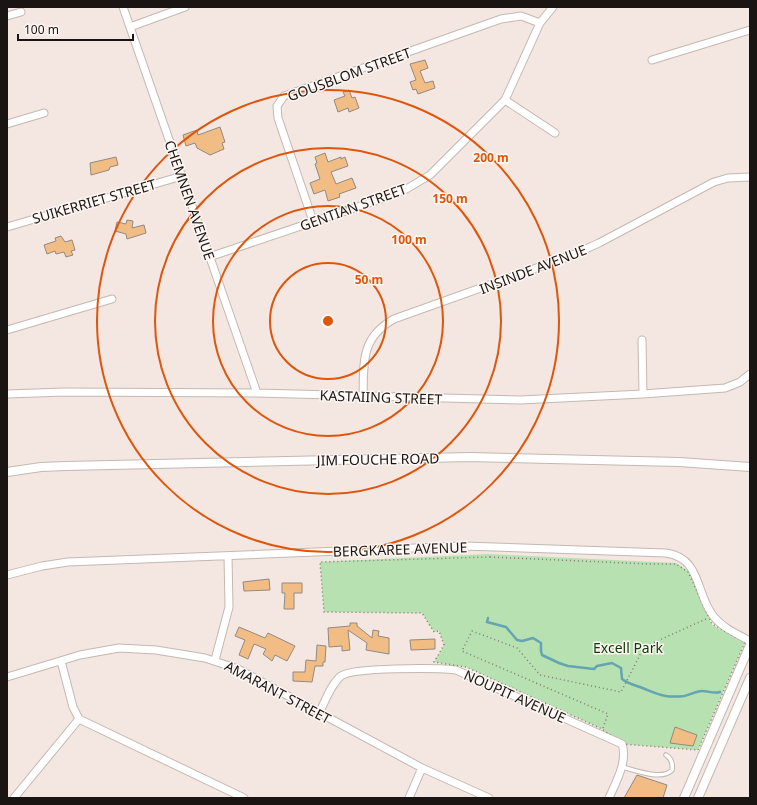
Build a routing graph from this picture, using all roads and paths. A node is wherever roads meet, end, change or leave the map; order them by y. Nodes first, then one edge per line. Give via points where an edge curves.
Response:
1 (123, 7) edge
2 (185, 7) edge
3 (553, 7) edge
4 (21, 12) dead end
5 (7, 16) edge
6 (540, 23) junction
7 (130, 27) junction
8 (750, 30) edge
9 (652, 60) dead end
10 (505, 100) junction
11 (44, 113) dead end
12 (7, 124) edge
13 (555, 133) dead end
14 (182, 176) junction
15 (750, 177) edge
16 (313, 221) junction
17 (7, 227) edge
18 (209, 257) junction
19 (112, 299) dead end
20 (7, 330) edge
21 (642, 340) dead end
22 (750, 374) edge
23 (257, 393) junction
24 (7, 394) edge
25 (643, 394) junction
26 (363, 397) junction
27 (750, 467) edge
28 (7, 472) edge
29 (228, 556) junction
30 (7, 575) edge
31 (709, 618) junction
32 (750, 641) edge
33 (750, 645) edge
34 (215, 660) junction
35 (61, 661) junction
36 (7, 677) edge
37 (750, 678) edge
38 (319, 713) junction
39 (79, 719) junction
40 (602, 729) junction
41 (622, 744) junction
42 (666, 755) dead end
43 (621, 766) junction
44 (422, 768) junction
45 (14, 798) edge
46 (244, 798) edge
47 (409, 798) edge
48 (489, 798) edge
49 (609, 798) edge
50 (684, 798) edge
51 (698, 798) edge

1 - 7 street, CHEMNEN AVENUE
2 - 7 street
3 - 6 street, GENTIAN STREET
4 - 5 street
6 - 10 street, GENTIAN STREET
6 - 16 street, GOUSBLOM STREET via 521,16 505,18 284,96 277,106 278,118
7 - 14 street, CHEMNEN AVENUE
8 - 9 street
10 - 13 street
10 - 16 street, GENTIAN STREET via 422,181 390,196
11 - 12 street
14 - 17 street, SUIKERRIET STREET
14 - 18 street, CHEMNEN AVENUE
15 - 26 street, INSINDE AVENUE via 728,178 714,182 599,244 394,319 374,333 366,349
16 - 18 street, GENTIAN STREET
18 - 23 street, CHEMNEN AVENUE
19 - 20 street
21 - 25 street
22 - 25 street, KASTAIING STREET via 740,382 725,388
23 - 24 street, KASTAIING STREET
23 - 26 street, KASTAIING STREET
25 - 26 street, KASTAIING STREET via 515,400
27 - 28 street, JIM FOUCHE ROAD via 679,462 470,457 60,466
29 - 30 street, BERGKAREE AVENUE via 68,562
29 - 32 street, BERGKAREE AVENUE via 463,546 670,554 684,559 691,566 706,604 718,620
29 - 34 street via 230,607
31 - 40 path via 644,647 621,692 540,676 517,648 472,632 462,651 608,714
31 - 40 path via 688,572 676,564 490,557 320,562 324,612 422,613 434,632 439,631 444,645 434,662 466,667
31 - 41 path via 712,624 745,642 698,750
33 - 50 street
34 - 35 street, AMARANT STREET via 156,650 119,648
34 - 38 street, AMARANT STREET via 238,668
35 - 36 street, AMARANT STREET
35 - 39 street
37 - 51 street
38 - 41 street, NOUPIT AVENUE via 337,681 348,672 446,669 463,672
38 - 44 street, AMARANT STREET
39 - 45 street
39 - 46 street
40 - 41 path
41 - 43 street via 625,755
42 - 43 lane via 671,759 673,766 667,775 659,776
43 - 49 street
44 - 47 street
44 - 48 street, AMARANT STREET

